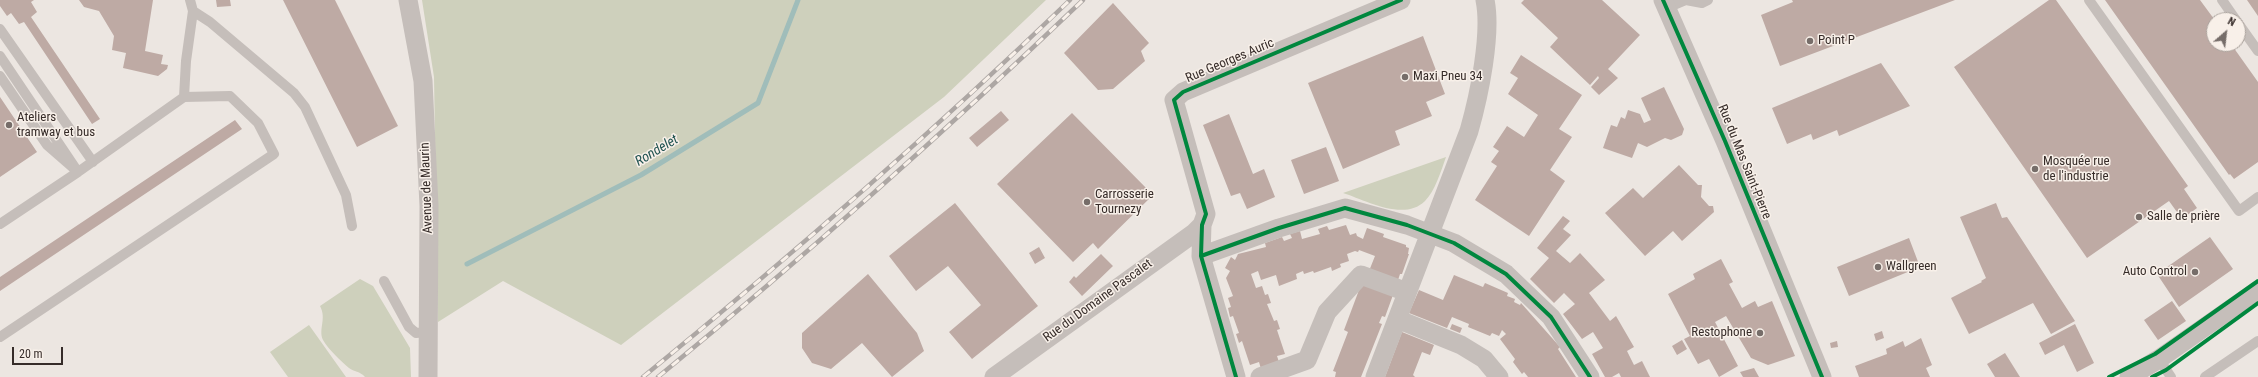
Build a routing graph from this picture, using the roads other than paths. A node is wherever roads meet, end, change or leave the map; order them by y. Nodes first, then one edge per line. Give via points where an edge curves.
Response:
1 (190, 0) edge
2 (408, 0) edge
3 (1401, 0) edge
4 (1484, 0) edge
5 (1686, 0) edge
6 (1708, 0) edge
7 (2089, 0) edge
8 (2222, 0) edge
9 (1665, 4) edge
10 (193, 11) junction
11 (2230, 12) edge
12 (0, 29) edge
13 (2246, 34) edge
14 (2258, 51) edge
15 (0, 56) edge
16 (0, 76) edge
17 (184, 97) junction
18 (93, 162) junction
19 (78, 172) junction
20 (2258, 197) edge
21 (0, 224) edge
22 (1202, 225) junction
23 (352, 226) dead end
24 (1430, 234) junction
25 (1201, 256) junction
26 (384, 281) dead end
27 (2258, 290) edge
28 (1407, 292) junction
29 (1397, 319) junction
30 (428, 332) junction
31 (0, 337) edge
32 (2258, 341) edge
33 (2159, 359) junction
34 (428, 377) edge
35 (994, 377) edge
36 (1236, 377) edge
37 (1260, 377) edge
38 (1375, 377) edge
39 (1499, 377) edge
40 (1590, 377) edge
41 (1822, 377) edge
42 (2129, 377) edge
43 (2171, 377) edge
44 (2205, 377) edge

1 - 10 lane
2 - 30 street, Avenue de Maurin via 423,81 429,206
3 - 22 street, Rue Georges Auric via 1178,95 1174,100 1206,214
4 - 24 street via 1488,16 1478,100
5 - 6 lane via 1702,3
5 - 9 lane
7 - 20 lane via 2239,211
8 - 11 lane
9 - 41 street, Rue du Mas Saint-Pierre via 1725,141
10 - 17 lane
10 - 23 lane via 210,22 294,93 305,108 346,195
12 - 18 lane
13 - 14 lane
15 - 19 lane
16 - 19 lane via 47,145
17 - 18 lane
17 - 31 lane via 230,96 258,123 274,154
18 - 19 lane
19 - 21 lane
22 - 25 street, Rue Georges Auric
22 - 35 street, Rue du Domaine Pascalet
24 - 25 street via 1345,208
24 - 28 street
24 - 40 street via 1454,243 1506,274 1522,288 1551,317
25 - 36 street, Rue Georges Auric
26 - 30 lane via 409,327 416,333
27 - 33 street
28 - 29 street
28 - 37 street via 1361,274 1327,312 1307,360
29 - 38 street
29 - 39 street via 1461,345 1484,359
30 - 34 street, Avenue de Maurin
32 - 44 lane
33 - 42 street
33 - 43 lane

